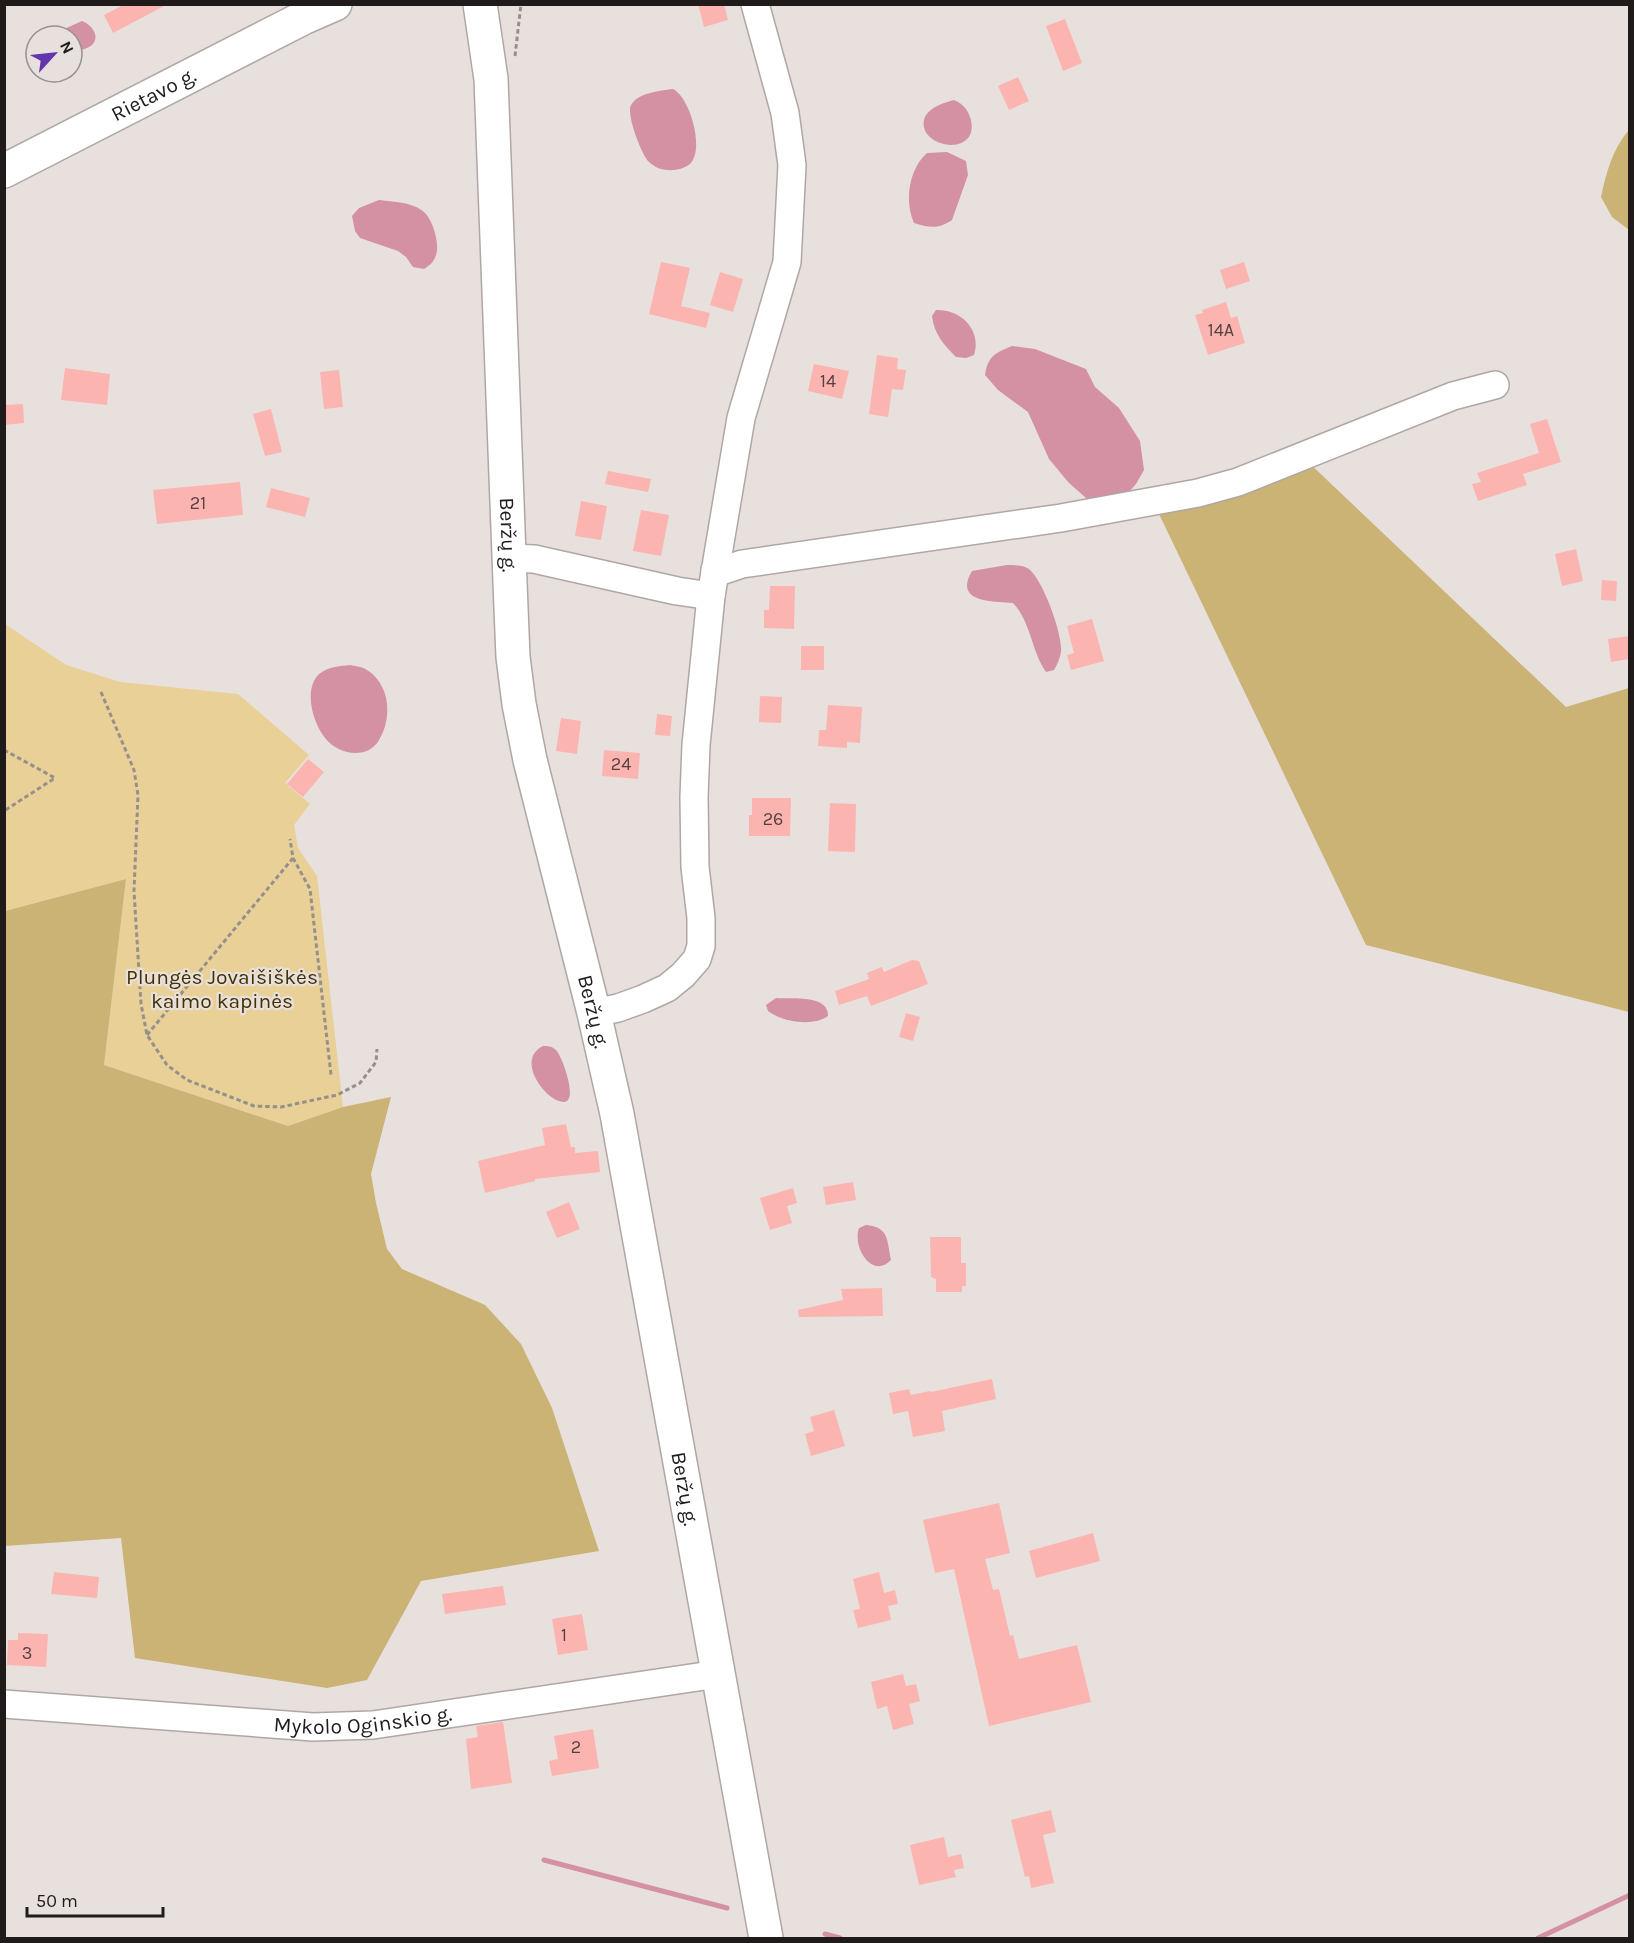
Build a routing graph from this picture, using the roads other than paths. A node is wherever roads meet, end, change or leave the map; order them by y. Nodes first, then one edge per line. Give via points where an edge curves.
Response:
1 (335, 4) edge
2 (480, 4) edge
3 (500, 4) edge
4 (755, 4) edge
5 (313, 11) edge
6 (490, 79) junction
7 (4, 171) edge
8 (1495, 385) dead end
9 (509, 558) junction
10 (715, 570) junction
11 (711, 596) junction
12 (594, 1013) junction
13 (718, 1674) junction
14 (4, 1704) edge
15 (766, 1938) edge

1 - 5 main road, Rietavo g.
2 - 6 main road
3 - 6 main road
4 - 10 street via 785,113 792,165 787,262 748,388
5 - 7 main road, Rietavo g.
6 - 9 main road, Beržų g.
8 - 10 street via 1453,396 1238,482 1198,493 1050,520
9 - 11 street via 534,559
9 - 12 main road, Beržų g. via 513,657 524,726
10 - 11 street
11 - 12 street via 694,797 701,946 697,959 667,987 618,1008
12 - 13 main road, Beržų g. via 647,1269
13 - 14 street, Mykolo Oginskio g. via 373,1725 313,1727
13 - 15 main road, Beržų g.

